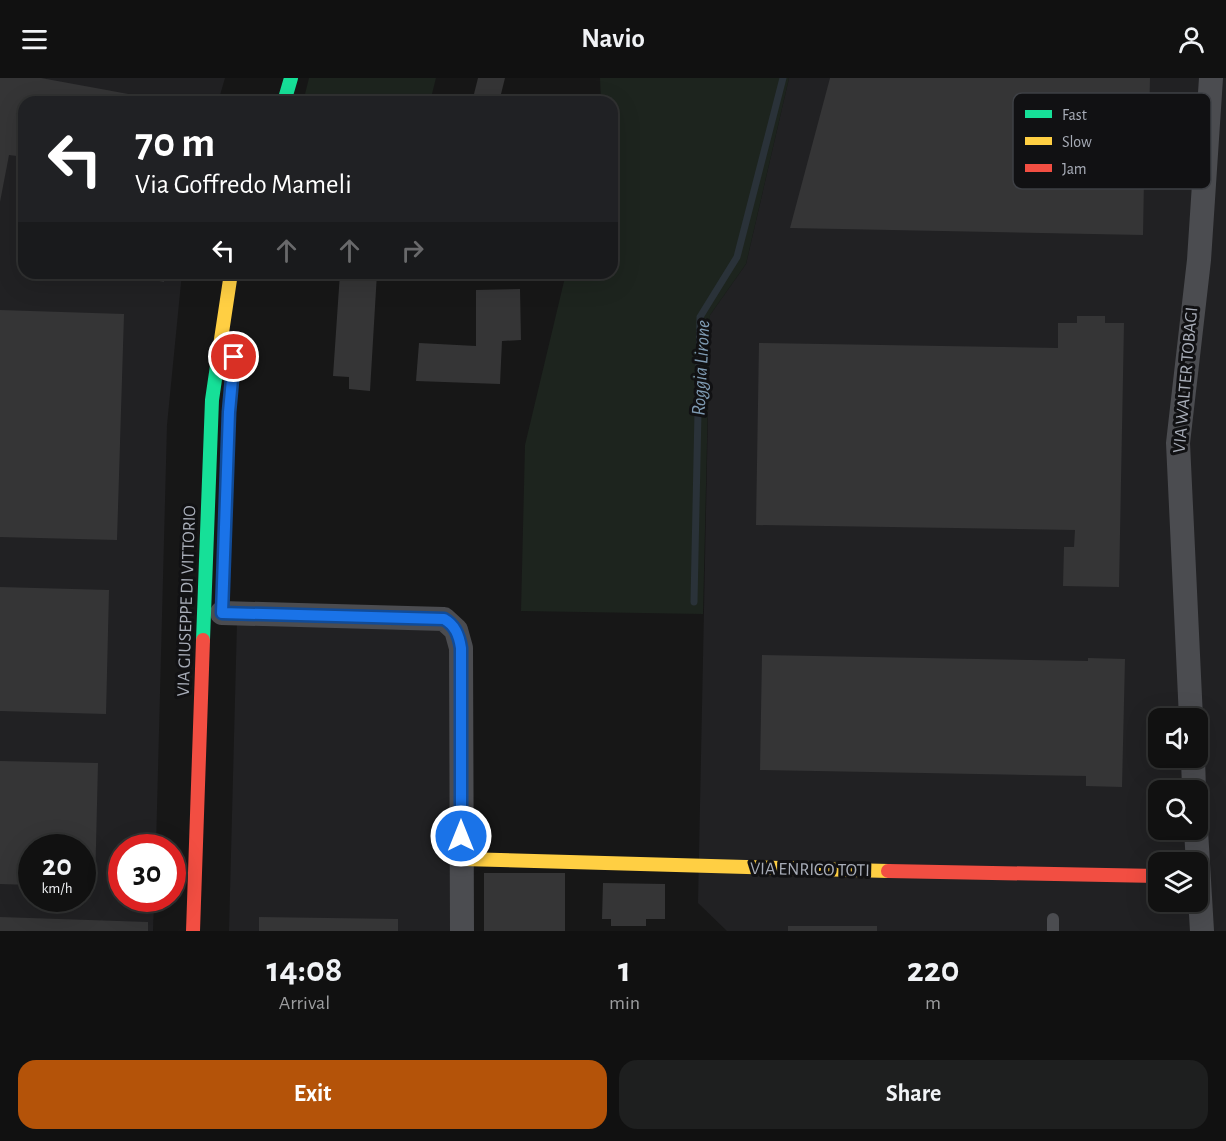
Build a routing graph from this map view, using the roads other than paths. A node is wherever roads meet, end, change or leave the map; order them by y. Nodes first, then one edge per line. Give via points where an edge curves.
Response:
1 (291, 78) edge
2 (1211, 78) edge
3 (1210, 93) edge
4 (286, 96) edge
5 (1204, 189) edge
6 (230, 279) edge
7 (222, 613) dead end
8 (1191, 708) edge
9 (462, 859) junction
10 (1148, 876) edge
11 (1201, 912) edge
12 (193, 931) edge
13 (462, 931) edge
14 (1202, 931) edge

1 - 4 street
2 - 3 street, VIA WALTER TOBAGI
5 - 8 street, VIA WALTER TOBAGI via 1178,443
6 - 12 street, VIA GIUSEPPE DI VITTORIO via 212,400
7 - 9 street via 444,619 456,630 461,648
9 - 10 street, VIA ENRICO TOTI
9 - 13 street
11 - 14 street

